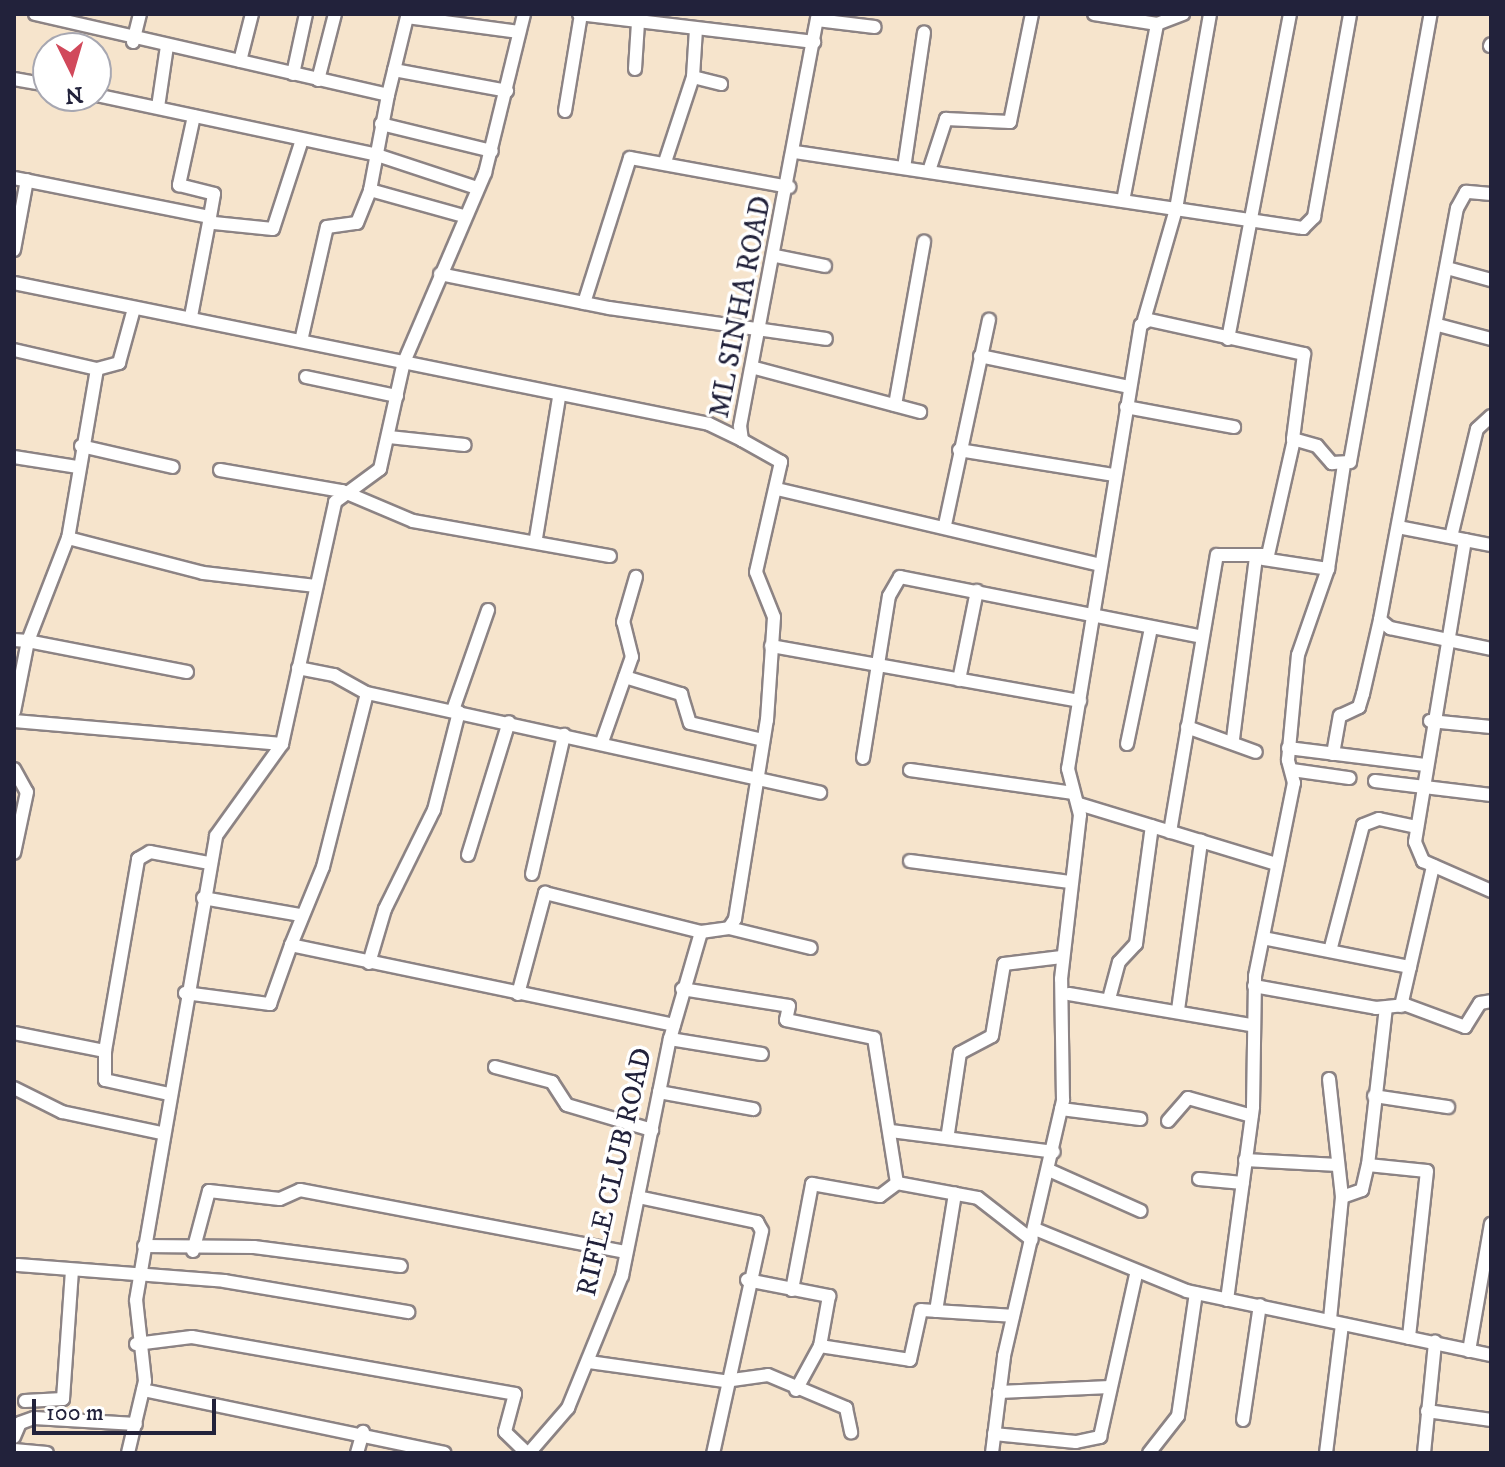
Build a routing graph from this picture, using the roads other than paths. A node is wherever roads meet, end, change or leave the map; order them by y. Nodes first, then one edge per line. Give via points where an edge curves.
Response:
1 (35, 14) edge
2 (89, 14) edge
3 (140, 14) edge
4 (252, 14) edge
5 (306, 14) edge
6 (335, 14) edge
7 (524, 14) edge
8 (580, 14) edge
9 (703, 14) edge
10 (1032, 14) edge
11 (1094, 14) edge
12 (1183, 14) edge
13 (1210, 14) edge
14 (1290, 14) edge
15 (1350, 14) edge
16 (1431, 14) edge
17 (408, 15) edge
18 (817, 17) edge
19 (646, 20) edge
20 (1157, 24) junction
21 (875, 27) dead end
22 (85, 29) junction
23 (699, 29) junction
24 (519, 32) junction
25 (924, 32) dead end
26 (133, 42) junction
27 (814, 42) junction
28 (167, 46) junction
29 (240, 61) junction
30 (635, 69) dead end
31 (394, 70) junction
32 (293, 74) junction
33 (693, 77) junction
34 (318, 80) junction
35 (721, 84) dead end
36 (507, 91) junction
37 (388, 95) junction
38 (112, 98) edge
39 (158, 107) junction
40 (565, 111) dead end
41 (194, 116) junction
42 (381, 124) junction
43 (302, 140) junction
44 (492, 151) junction
45 (795, 152) junction
46 (374, 154) junction
47 (665, 162) junction
48 (904, 168) junction
49 (929, 171) junction
50 (20, 179) edge
51 (789, 187) junction
52 (477, 188) junction
53 (370, 190) junction
54 (1491, 194) edge
55 (1123, 201) junction
56 (1176, 209) junction
57 (464, 216) junction
58 (212, 220) junction
59 (1251, 222) junction
60 (924, 242) dead end
61 (14, 250) edge
62 (776, 256) junction
63 (825, 266) dead end
64 (1447, 268) junction
65 (440, 274) junction
66 (1491, 280) edge
67 (14, 283) edge
68 (584, 303) junction
69 (133, 312) junction
70 (191, 317) junction
71 (989, 320) dead end
72 (1144, 320) junction
73 (1438, 325) junction
74 (763, 329) junction
75 (826, 339) dead end
76 (1228, 339) junction
77 (1491, 339) edge
78 (301, 341) junction
79 (14, 350) edge
80 (980, 356) junction
81 (404, 362) junction
82 (755, 368) junction
83 (97, 369) junction
84 (306, 377) dead end
85 (1130, 387) junction
86 (397, 396) junction
87 (559, 397) junction
88 (895, 405) junction
89 (1126, 407) junction
90 (920, 412) dead end
91 (1491, 416) edge
92 (1234, 427) dead end
93 (1477, 429) junction
94 (1491, 432) edge
95 (389, 437) junction
96 (742, 440) junction
97 (1294, 440) junction
98 (465, 445) dead end
99 (81, 446) junction
100 (959, 450) junction
101 (14, 457) edge
102 (1344, 464) junction
103 (78, 467) junction
104 (173, 467) dead end
105 (220, 470) dead end
106 (1113, 475) junction
107 (777, 489) junction
108 (342, 491) junction
109 (945, 525) junction
110 (1398, 527) junction
111 (1451, 537) junction
112 (68, 538) junction
113 (536, 538) junction
114 (1465, 540) junction
115 (1491, 545) edge
116 (610, 556) dead end
117 (1260, 558) junction
118 (1100, 565) junction
119 (1328, 569) junction
120 (636, 577) dead end
121 (316, 586) junction
122 (977, 591) junction
123 (488, 610) dead end
124 (1091, 618) junction
125 (1380, 620) junction
126 (1151, 628) junction
127 (1202, 637) junction
128 (14, 640) edge
129 (1446, 640) junction
130 (28, 641) junction
131 (771, 646) junction
132 (1491, 649) edge
133 (298, 668) junction
134 (874, 668) junction
135 (187, 672) dead end
136 (625, 677) junction
137 (959, 680) junction
138 (367, 693) junction
139 (1080, 701) junction
140 (456, 711) junction
141 (14, 712) edge
142 (14, 721) edge
143 (1430, 721) junction
144 (509, 722) junction
145 (1187, 727) junction
146 (1491, 727) edge
147 (564, 735) junction
148 (1233, 739) junction
149 (763, 740) junction
150 (602, 742) junction
151 (282, 744) junction
152 (1127, 744) dead end
153 (1288, 748) junction
154 (1256, 752) dead end
155 (1333, 754) junction
156 (863, 758) dead end
157 (1425, 765) junction
158 (14, 769) edge
159 (910, 770) dead end
160 (1292, 770) junction
161 (1349, 778) dead end
162 (757, 779) junction
163 (1375, 781) dead end
164 (1422, 788) junction
165 (820, 793) dead end
166 (1491, 795) edge
167 (1076, 798) junction
168 (1152, 826) junction
169 (1417, 827) junction
170 (1170, 832) junction
171 (1201, 841) junction
172 (14, 853) edge
173 (468, 855) dead end
174 (910, 861) dead end
175 (209, 863) junction
176 (1277, 864) junction
177 (1433, 866) junction
178 (532, 874) dead end
179 (1070, 882) junction
180 (1491, 891) edge
181 (203, 898) junction
182 (300, 915) junction
183 (729, 928) junction
184 (701, 932) junction
185 (1263, 938) junction
186 (291, 945) junction
187 (811, 948) dead end
188 (1330, 951) junction
189 (1062, 957) junction
190 (369, 963) junction
191 (1410, 967) junction
192 (1254, 986) junction
193 (682, 989) junction
194 (185, 993) junction
195 (518, 994) junction
196 (1069, 994) dead end
197 (1109, 999) junction
198 (1491, 1001) edge
199 (1401, 1006) junction
200 (1386, 1008) junction
201 (1178, 1010) junction
202 (674, 1025) junction
203 (1250, 1025) junction
204 (14, 1033) edge
205 (670, 1039) junction
206 (105, 1051) junction
207 (762, 1054) dead end
208 (495, 1067) dead end
209 (1329, 1079) dead end
210 (14, 1088) edge
211 (659, 1092) junction
212 (169, 1094) junction
213 (1374, 1096) junction
214 (1448, 1107) dead end
215 (753, 1109) dead end
216 (1061, 1109) junction
217 (1252, 1116) junction
218 (1140, 1119) dead end
219 (1168, 1121) dead end
220 (652, 1130) junction
221 (891, 1131) junction
222 (162, 1133) junction
223 (948, 1133) junction
224 (1054, 1152) junction
225 (1245, 1160) junction
226 (1338, 1165) junction
227 (1368, 1165) junction
228 (1051, 1171) junction
229 (1199, 1179) dead end
230 (897, 1183) junction
231 (1243, 1183) junction
232 (955, 1194) junction
233 (638, 1197) junction
234 (1342, 1197) junction
235 (1141, 1211) dead end
236 (1491, 1224) edge
237 (1034, 1235) junction
238 (144, 1246) junction
239 (193, 1251) junction
240 (626, 1252) junction
241 (18, 1265) dead end
242 (401, 1266) dead end
243 (72, 1271) junction
244 (1136, 1274) junction
245 (139, 1279) junction
246 (747, 1280) junction
247 (792, 1290) junction
248 (1196, 1293) junction
249 (1227, 1300) junction
250 (1260, 1305) junction
251 (936, 1311) junction
252 (408, 1312) dead end
253 (1013, 1316) junction
254 (1336, 1322) junction
255 (1409, 1338) junction
256 (1435, 1342) junction
257 (136, 1344) junction
258 (820, 1346) junction
259 (1469, 1351) junction
260 (1491, 1355) edge
261 (589, 1362) junction
262 (725, 1381) junction
263 (1110, 1387) junction
264 (143, 1390) junction
265 (796, 1390) junction
266 (999, 1392) junction
267 (19, 1400) edge
268 (1427, 1411) junction
269 (25, 1420) junction
270 (1243, 1420) dead end
271 (1491, 1420) edge
272 (136, 1424) junction
273 (363, 1432) junction
274 (851, 1432) dead end
275 (994, 1434) junction
276 (14, 1437) edge
277 (14, 1450) edge
278 (47, 1453) edge
279 (128, 1453) edge
280 (357, 1453) edge
281 (444, 1453) edge
282 (528, 1453) edge
283 (713, 1453) edge
284 (992, 1453) edge
285 (1149, 1453) edge
286 (1326, 1453) edge
287 (1424, 1453) edge

1 - 22 street
2 - 22 street
3 - 26 street
4 - 29 street
5 - 32 street
6 - 34 street
7 - 24 street
8 - 19 street
8 - 40 street
9 - 23 street
10 - 49 street via 1010,122 946,119
11 - 20 street
12 - 20 street
13 - 56 street
14 - 59 street
15 - 59 street via 1314,217 1303,228
16 - 102 street via 1351,461
17 - 24 street
17 - 31 street
18 - 21 street
18 - 27 street, ML SINHA ROAD
19 - 23 street
19 - 30 street
20 - 55 street
22 - 26 street
23 - 27 street
23 - 33 street
24 - 36 street
25 - 48 street
26 - 28 street
27 - 45 street, ML SINHA ROAD
28 - 29 street
28 - 39 street
29 - 32 street
31 - 36 street
31 - 37 street
32 - 34 street
33 - 35 street
33 - 47 street
34 - 37 street
36 - 44 street
37 - 42 street
38 - 39 street
39 - 41 street
41 - 43 street
41 - 58 street via 179,185 214,194
42 - 44 street
42 - 46 street
43 - 46 street
43 - 58 street via 273,229
44 - 52 street
45 - 48 street
45 - 51 street, ML SINHA ROAD
46 - 52 street
46 - 53 street
47 - 51 street
47 - 68 street via 628,161
48 - 49 street
49 - 55 street
50 - 58 street
50 - 61 street
51 - 62 street, ML SINHA ROAD
52 - 57 street
53 - 57 street
53 - 78 street via 357,223 327,227
54 - 64 street via 1462,197
55 - 56 street
56 - 59 street
56 - 72 street
57 - 65 street
58 - 70 street
59 - 76 street
60 - 88 street
62 - 63 street
62 - 74 street, ML SINHA ROAD
64 - 66 street
64 - 73 street
65 - 68 street
65 - 81 street
67 - 69 street
68 - 74 street
69 - 70 street
69 - 83 street via 119,363
70 - 78 street
71 - 80 street
72 - 76 street
72 - 85 street
73 - 77 street
73 - 110 street
74 - 75 street
74 - 82 street, ML SINHA ROAD
76 - 97 street via 1304,354
78 - 81 street
79 - 83 street
80 - 85 street
80 - 100 street
81 - 86 street
81 - 87 street
82 - 88 street
82 - 96 street, ML SINHA ROAD
83 - 99 street
84 - 86 street
85 - 89 street
86 - 95 street
87 - 96 street via 709,424
87 - 113 street
88 - 90 street
89 - 92 street
89 - 106 street
91 - 93 street
93 - 94 street
93 - 111 street
95 - 98 street
95 - 108 street via 376,475
96 - 107 street, ML SINHA ROAD via 781,458
97 - 102 street
97 - 117 street
99 - 103 street
99 - 104 street
100 - 106 street
100 - 109 street
101 - 103 street
102 - 119 street
103 - 112 street
105 - 108 street
106 - 118 street
107 - 109 street
107 - 131 street, ML SINHA ROAD via 756,572 773,608
108 - 113 street via 413,521
108 - 121 street
109 - 118 street
110 - 111 street
110 - 125 street
111 - 114 street
112 - 121 street via 203,573
112 - 130 street
113 - 116 street
114 - 115 street
114 - 129 street
117 - 119 street
117 - 127 street via 1217,555
117 - 148 street
118 - 124 street
119 - 153 street via 1298,655
120 - 136 street via 623,622 632,657
121 - 133 street
122 - 124 street
122 - 134 street via 900,577
122 - 137 street
123 - 140 street
124 - 126 street
124 - 139 street
125 - 129 street
125 - 155 street via 1359,707 1340,716
126 - 127 street
126 - 152 street
127 - 145 street
128 - 130 street
129 - 132 street
129 - 143 street
130 - 135 street
130 - 141 street
131 - 134 street
131 - 149 street, ML SINHA ROAD
133 - 138 street via 334,675
133 - 151 street
134 - 137 street
134 - 156 street
136 - 149 street via 681,694 690,723
136 - 150 street
137 - 139 street
138 - 140 street
138 - 182 street via 323,867
139 - 167 street via 1068,769
140 - 144 street
140 - 190 street via 434,810 385,909
142 - 151 street
143 - 146 street
143 - 157 street
144 - 147 street
144 - 173 street
145 - 148 street
145 - 170 street
147 - 150 street
147 - 178 street
148 - 154 street
149 - 162 street, ML SINHA ROAD
150 - 162 street
151 - 175 street via 228,815
153 - 155 street
153 - 160 street
155 - 157 street
157 - 164 street
158 - 172 street via 27,792
159 - 167 street
160 - 161 street
160 - 176 street
162 - 165 street
162 - 183 street, ML SINHA ROAD via 743,888
163 - 164 street
164 - 166 street
164 - 169 street
167 - 168 street
167 - 179 street
168 - 170 street
168 - 197 street via 1136,944 1119,962
169 - 177 street via 1418,854
169 - 188 street via 1379,819 1363,825
170 - 171 street
171 - 176 street
171 - 201 street via 1185,911
174 - 179 street
175 - 181 street
175 - 206 street via 150,852 138,859
176 - 185 street
177 - 180 street
177 - 191 street
179 - 189 street
181 - 182 street
181 - 194 street
182 - 186 street
183 - 184 street
183 - 187 street
184 - 193 street, RIFLE CLUB ROAD
184 - 195 street via 545,893
185 - 188 street
185 - 192 street
186 - 190 street
186 - 194 street via 270,1004
188 - 191 street
189 - 216 street
189 - 223 street via 1004,964 992,1036 960,1053
190 - 195 street
191 - 199 street
192 - 200 street
192 - 203 street
193 - 202 street, RIFLE CLUB ROAD
193 - 221 street via 789,1006 786,1020 874,1038
194 - 212 street
195 - 202 street
196 - 197 street
197 - 201 street
198 - 199 street via 1480,1003 1469,1027
199 - 200 street
200 - 213 street
201 - 203 street
202 - 205 street, RIFLE CLUB ROAD
203 - 217 street
204 - 206 street
205 - 207 street
205 - 211 street, RIFLE CLUB ROAD
206 - 212 street via 105,1080
208 - 220 street via 552,1082 567,1105
209 - 226 street
210 - 222 street via 62,1112
211 - 215 street
211 - 220 street, RIFLE CLUB ROAD
212 - 222 street
213 - 214 street
213 - 227 street
216 - 218 street
216 - 224 street
217 - 219 street via 1188,1098
217 - 225 street
220 - 233 street, RIFLE CLUB ROAD
221 - 223 street
221 - 230 street
222 - 238 street
223 - 224 street
224 - 228 street
225 - 226 street
225 - 231 street
226 - 234 street
227 - 234 street via 1362,1190
227 - 255 street via 1427,1171
228 - 235 street
228 - 237 street
229 - 231 street
230 - 232 street
230 - 247 street via 880,1196 812,1184
231 - 249 street
232 - 237 street via 978,1198
232 - 251 street
233 - 240 street, RIFLE CLUB ROAD
233 - 246 street via 757,1222 762,1231
234 - 254 street
236 - 259 street
237 - 244 street
237 - 253 street
238 - 239 street
238 - 245 street
239 - 240 street via 209,1191 280,1199 300,1190
239 - 242 street via 254,1247
240 - 261 street, RIFLE CLUB ROAD
241 - 243 street
243 - 245 street
243 - 267 street via 63,1399
244 - 248 street
244 - 263 street
245 - 252 street via 224,1281
245 - 257 street
246 - 247 street
246 - 262 street
247 - 258 street via 829,1296
248 - 249 street
248 - 285 street via 1178,1416
249 - 250 street
250 - 254 street
250 - 270 street
251 - 253 street
251 - 258 street via 921,1310 910,1360
253 - 266 street
254 - 255 street
254 - 286 street
255 - 256 street
256 - 259 street
256 - 268 street
257 - 264 street
257 - 282 street via 192,1337 515,1394 505,1432
258 - 265 street
259 - 260 street
261 - 262 street
261 - 282 street, RIFLE CLUB ROAD via 558,1424
262 - 265 street via 759,1373
262 - 283 street
263 - 266 street
263 - 275 street via 1104,1429 1091,1441
264 - 272 street
264 - 273 street
265 - 274 street via 846,1408
266 - 275 street
267 - 269 street
268 - 271 street
268 - 287 street
269 - 272 street
269 - 276 street
272 - 279 street
273 - 280 street
273 - 281 street
275 - 284 street
277 - 278 street

